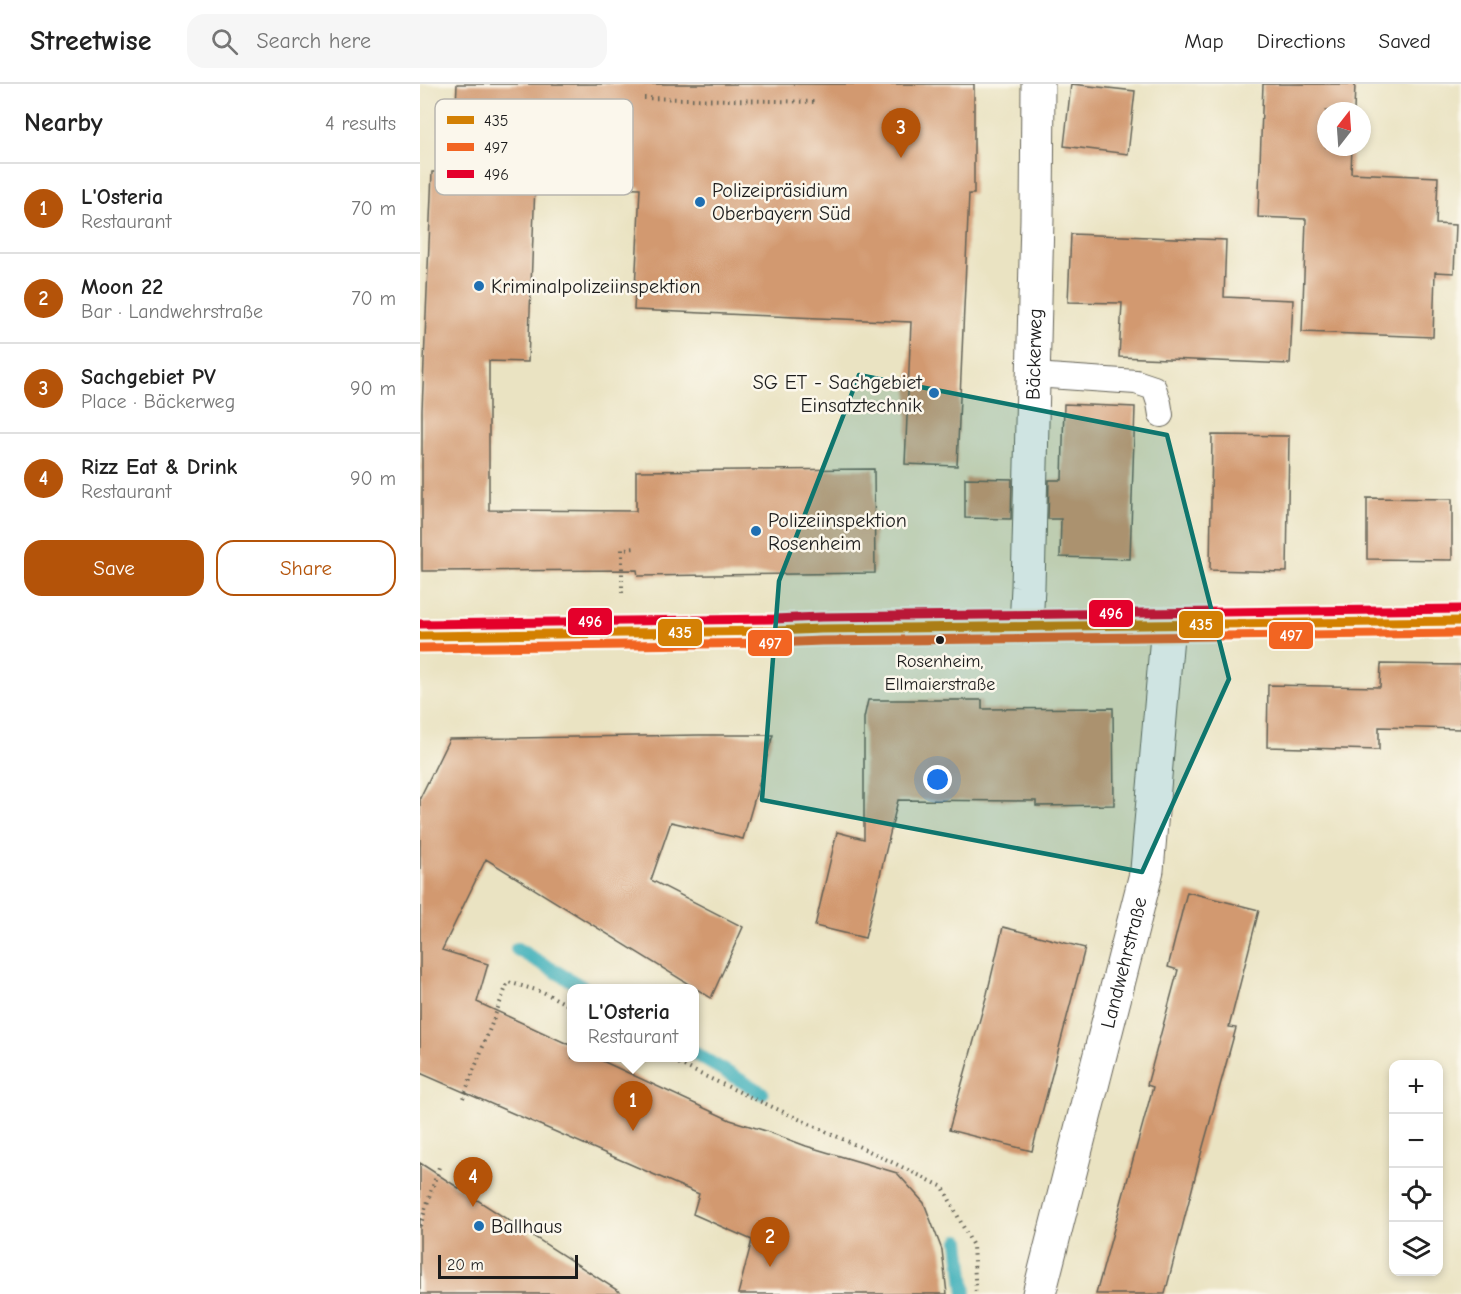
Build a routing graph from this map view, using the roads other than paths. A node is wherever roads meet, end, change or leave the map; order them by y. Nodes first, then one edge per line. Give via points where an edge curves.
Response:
1 (1038, 84) edge
2 (1034, 375) junction
3 (1161, 415) dead end
4 (1461, 621) edge
5 (1168, 624) junction
6 (1026, 626) junction
7 (420, 636) edge
8 (1039, 1294) edge

1 - 2 street, Bäckerweg
2 - 3 lane via 1136,382 1154,388
2 - 6 street, Bäckerweg
4 - 5 street
5 - 6 street
5 - 8 street, Landwehrstraße via 1147,870
6 - 7 street

